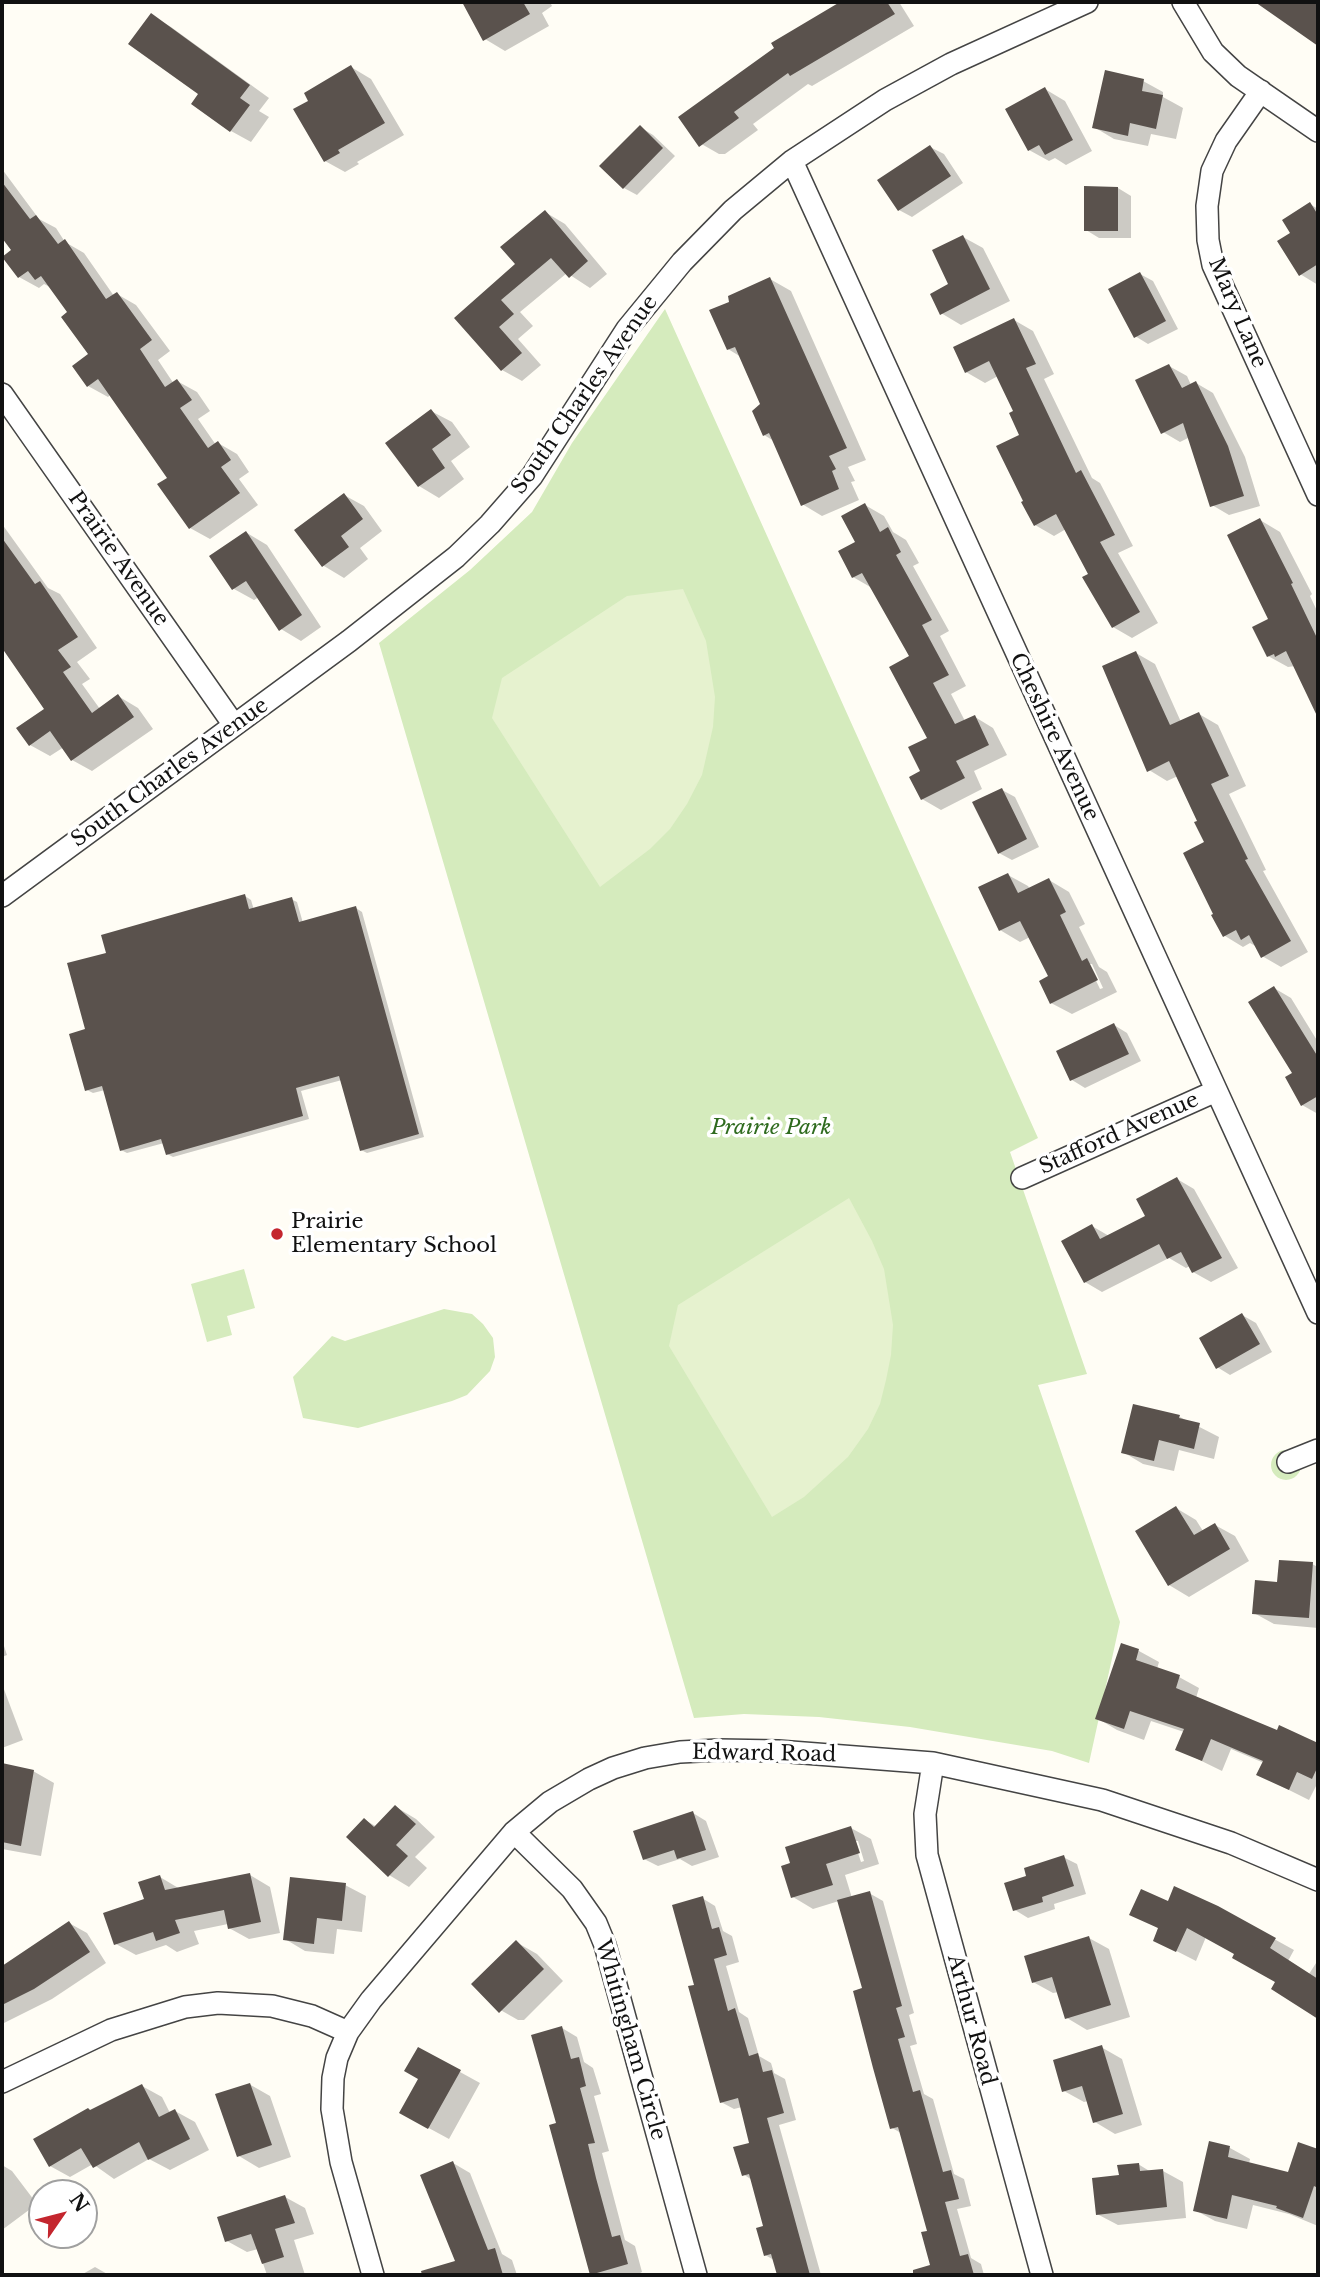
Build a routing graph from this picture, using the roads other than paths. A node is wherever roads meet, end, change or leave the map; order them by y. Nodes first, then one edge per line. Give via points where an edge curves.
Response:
1 (1087, 2) edge
2 (1184, 2) edge
3 (1261, 91) junction
4 (1318, 131) edge
5 (792, 161) junction
6 (2, 394) edge
7 (1318, 495) edge
8 (234, 725) junction
9 (2, 896) edge
10 (1216, 1091) junction
11 (1022, 1178) dead end
12 (1318, 1313) edge
13 (1318, 1450) edge
14 (1288, 1462) dead end
15 (933, 1763) junction
16 (514, 1832) junction
17 (1318, 1880) edge
18 (348, 2032) junction
19 (2, 2082) edge
20 (373, 2275) edge
21 (696, 2275) edge
22 (1042, 2275) edge

1 - 5 street, South Charles Avenue via 951,64 885,100
2 - 3 street via 1213,52
3 - 4 street
3 - 7 street, Mary Lane via 1226,141 1212,171 1208,240 1213,265
5 - 8 street, South Charles Avenue via 733,210 627,328 546,455 491,524 398,604
5 - 10 street, Cheshire Avenue
6 - 8 street, Prairie Avenue
8 - 9 street, South Charles Avenue
10 - 11 street, Stafford Avenue
10 - 12 street, Cheshire Avenue
13 - 14 street
15 - 16 street, Edward Road via 778,1751 680,1752 645,1758 589,1779 550,1802
15 - 17 street, Edward Road via 1102,1800 1231,1843
15 - 22 street, Arthur Road via 925,1814 927,1856
16 - 18 street, Edward Road
16 - 21 street, Whitingham Circle via 584,1904 605,1945
18 - 19 street via 272,2006 218,2003 185,2007 111,2030
18 - 20 street, Edward Road via 337,2058 332,2109 341,2162

